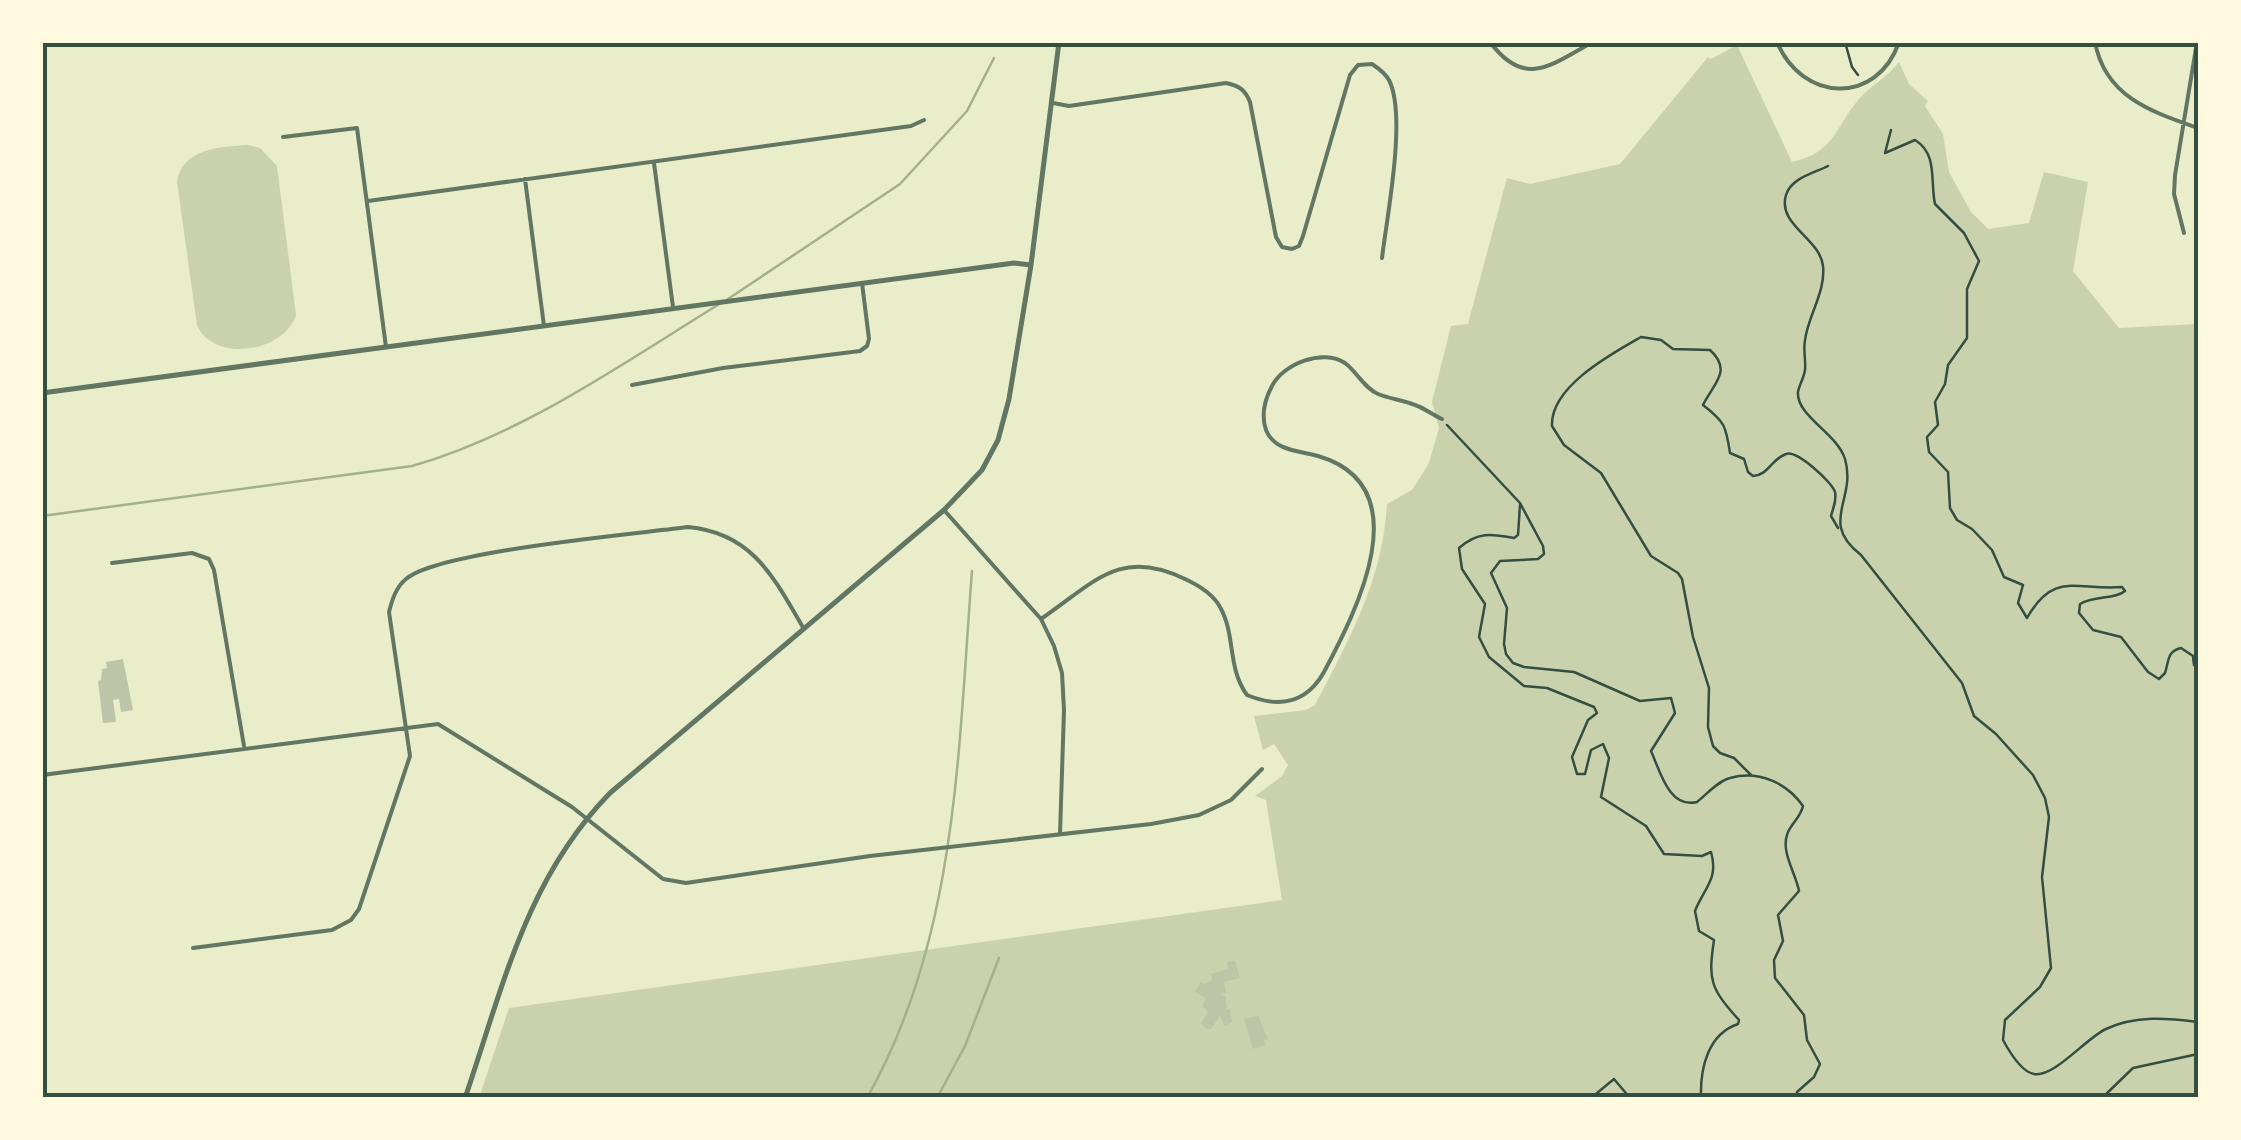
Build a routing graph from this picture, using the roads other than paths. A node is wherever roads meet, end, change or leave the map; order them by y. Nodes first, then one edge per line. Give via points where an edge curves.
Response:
1 (1059, 42) edge
2 (1490, 42) edge
3 (1593, 42) edge
4 (1778, 42) edge
5 (1899, 42) edge
6 (2095, 42) edge
7 (2197, 42) edge
8 (1053, 103) junction
9 (924, 120) dead end
10 (2184, 123) junction
11 (2198, 128) edge
12 (284, 137) dead end
13 (654, 163) junction
14 (525, 179) junction
15 (368, 201) junction
16 (2184, 233) dead end
17 (1382, 258) dead end
18 (1031, 265) junction
19 (862, 284) junction
20 (674, 310) junction
21 (544, 326) junction
22 (386, 348) junction
23 (632, 385) dead end
24 (42, 393) edge
25 (1442, 420) road end
26 (944, 510) junction
27 (112, 562) dead end
28 (1040, 619) junction
29 (804, 630) junction
30 (406, 727) junction
31 (244, 747) junction
32 (42, 758) edge
33 (1262, 769) dead end
34 (44, 775) edge
35 (586, 817) junction
36 (1060, 835) junction
37 (193, 948) dead end
38 (465, 1098) edge

1 - 8 street
2 - 3 street via 1520,70 1534,70
4 - 5 street via 1799,75 1837,89 1861,85 1885,69
6 - 10 street via 2105,72 2128,98
7 - 10 street
8 - 17 street via 1226,84 1246,91 1276,237 1292,250 1300,246 1350,74 1372,64 1390,82 1395,110
8 - 18 street
9 - 13 street
10 - 11 street
10 - 16 street via 2174,194
12 - 15 street via 358,128
13 - 14 street
13 - 20 street
14 - 15 street
14 - 21 street
15 - 22 street
18 - 19 street
18 - 26 street via 998,440 982,470
19 - 20 street
19 - 23 street via 869,339 860,351
20 - 21 street
21 - 22 street
22 - 24 street
25 - 28 street via 1375,393 1343,361 1303,361 1274,380 1266,432 1276,443 1348,472 1363,488 1375,528 1374,551 1350,620 1321,677 1294,701 1277,704 1246,695 1220,607 1210,594 1164,569 1136,564 1115,570
26 - 28 street
26 - 29 street
27 - 31 street via 192,553 209,559
28 - 36 street via 1062,673
29 - 30 street via 750,552 710,529 446,562 405,579 389,612
29 - 35 street
30 - 31 street
30 - 35 street via 441,725
30 - 37 street via 410,756 351,920 324,931
31 - 34 street
32 - 34 street
33 - 36 street via 1231,800 1199,815
35 - 36 street via 663,879 686,883
35 - 38 street via 529,911

